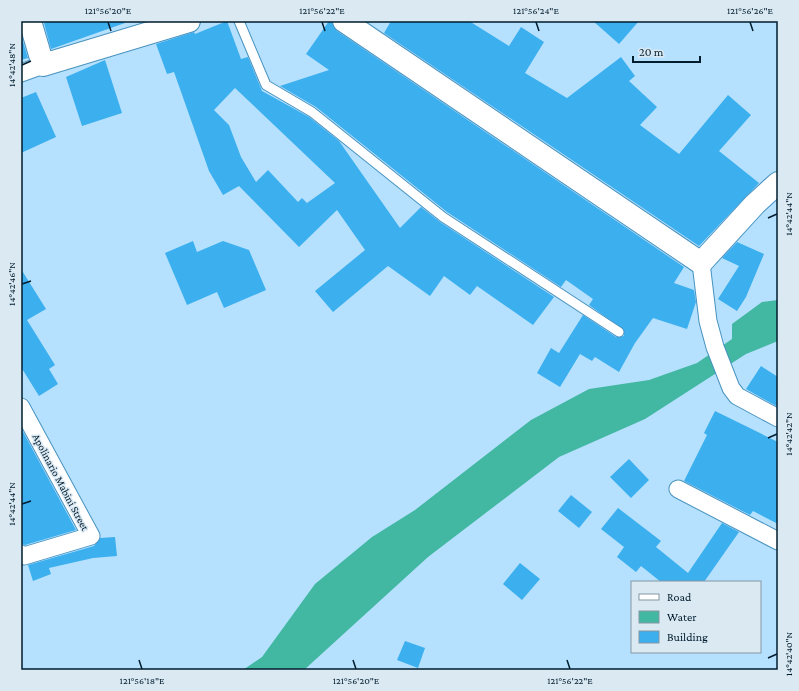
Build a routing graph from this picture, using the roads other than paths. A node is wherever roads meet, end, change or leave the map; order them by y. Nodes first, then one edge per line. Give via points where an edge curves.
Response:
1 (30, 21) edge
2 (189, 21) edge
3 (239, 21) edge
4 (344, 21) edge
5 (145, 27) edge
6 (43, 65) junction
7 (21, 73) edge
8 (778, 183) edge
9 (701, 263) junction
10 (619, 332) dead end
11 (21, 407) edge
12 (778, 418) edge
13 (678, 489) dead end
14 (778, 541) edge
15 (21, 554) edge

1 - 6 street
2 - 5 street
3 - 10 lane via 266,85 312,112 443,217
4 - 9 street
5 - 6 street
6 - 7 street
8 - 9 street via 755,204
9 - 12 street via 708,321 731,388 737,396
11 - 15 street, Apolinario Mabini Street via 90,536 24,556
13 - 14 street

